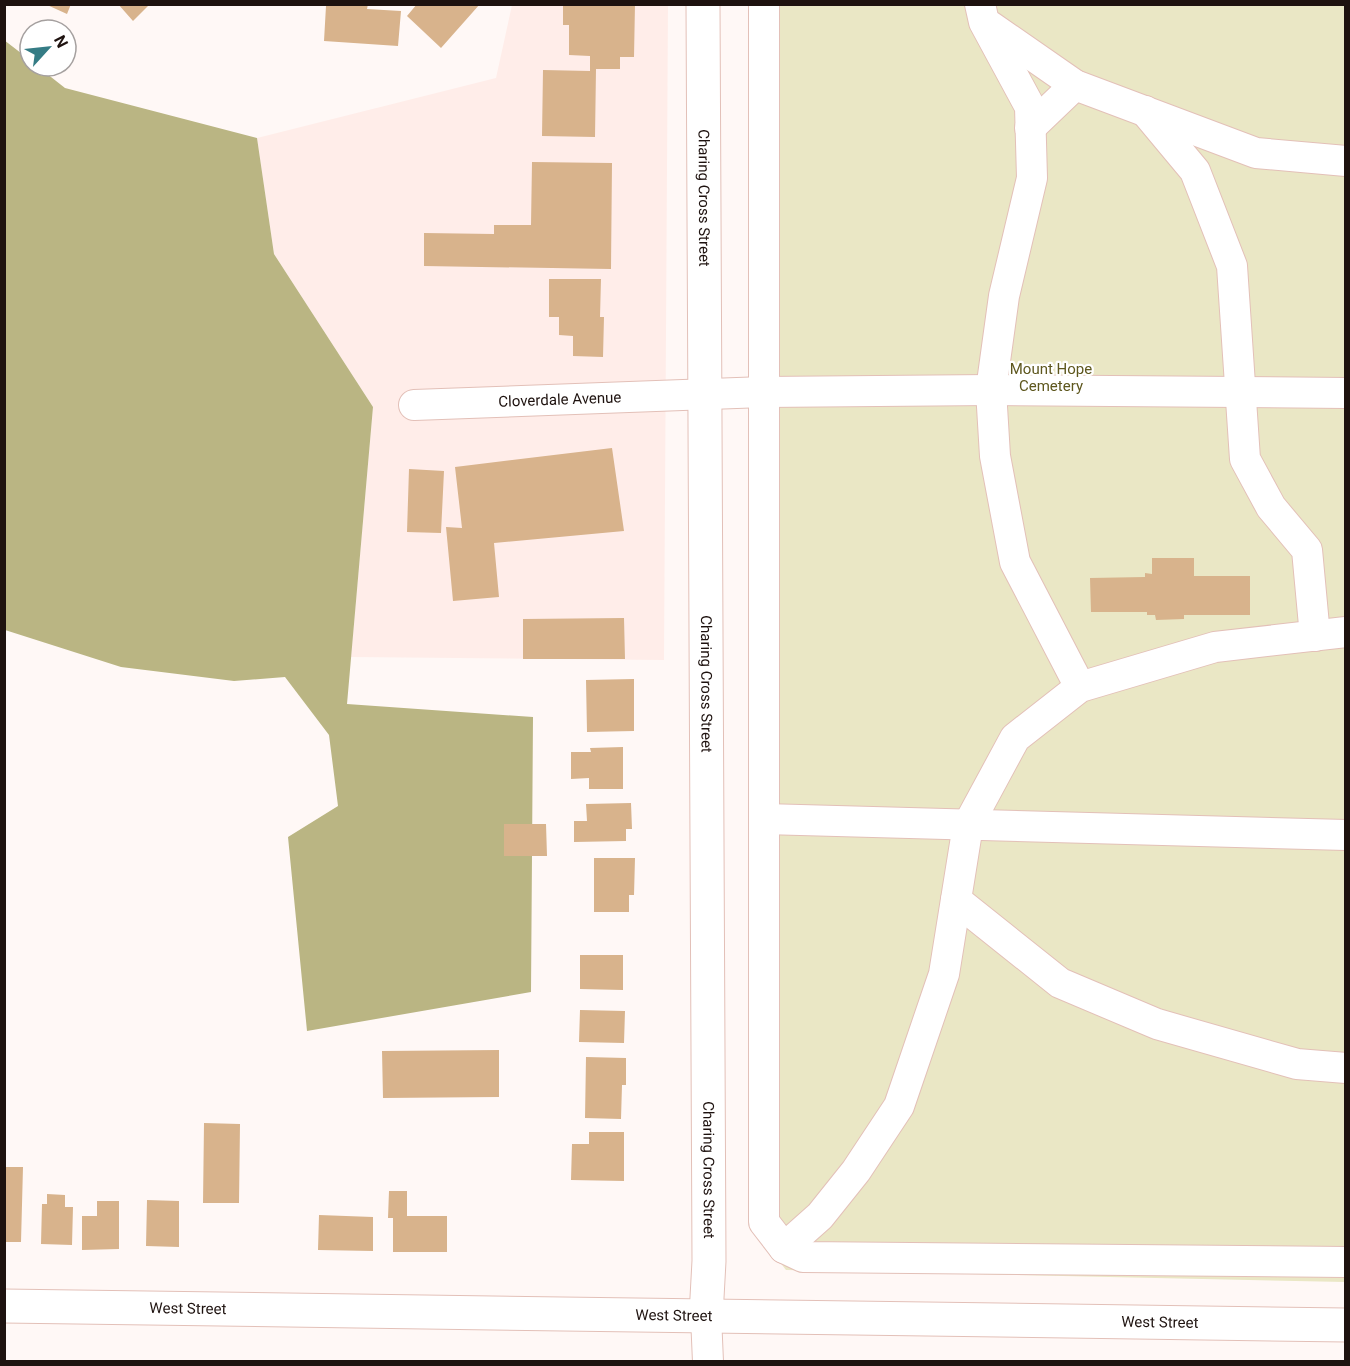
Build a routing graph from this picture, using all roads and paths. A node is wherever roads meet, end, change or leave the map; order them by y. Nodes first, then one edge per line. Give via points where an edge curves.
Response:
1 (703, 4) edge
2 (764, 4) edge
3 (982, 13) edge
4 (1075, 85) junction
5 (1145, 111) junction
6 (1030, 128) junction
7 (1217, 138) junction
8 (1346, 161) edge
9 (1195, 171) junction
10 (992, 390) junction
11 (764, 392) junction
12 (1240, 392) junction
13 (704, 393) junction
14 (1346, 393) edge
15 (414, 405) dead end
16 (1346, 632) edge
17 (1315, 636) junction
18 (1080, 687) junction
19 (764, 819) junction
20 (968, 825) junction
21 (1346, 835) edge
22 (956, 900) junction
23 (1346, 1068) edge
24 (784, 1248) junction
25 (1346, 1262) edge
26 (4, 1306) edge
27 (706, 1316) junction
28 (1346, 1325) edge
29 (708, 1362) edge

1 - 13 main road, Charing Cross Street
2 - 11 street
3 - 4 street
3 - 6 street via 1030,107
4 - 5 street
4 - 6 street
5 - 7 street
5 - 9 street
6 - 10 street via 1032,178 1004,296
7 - 8 street via 1256,153
7 - 9 street
9 - 12 street via 1232,266
10 - 11 street, Cloverdale Avenue
10 - 12 street, Cloverdale Avenue
10 - 18 street via 995,456 1015,562
11 - 13 street, Cloverdale Avenue
11 - 19 street
12 - 14 street, Cloverdale Avenue
12 - 17 street via 1245,459 1271,507 1307,550
13 - 15 street, Cloverdale Avenue
13 - 27 main road, Charing Cross Street via 709,1249
16 - 17 street
17 - 18 street via 1215,647
18 - 20 street via 1015,738
19 - 20 street
19 - 24 street via 764,1222
20 - 21 street
20 - 22 street
22 - 23 street via 1060,983 1157,1024 1297,1064
22 - 24 street via 944,974 899,1106 827,1207
24 - 25 street via 803,1257
26 - 27 main road, West Street
27 - 28 main road, West Street
27 - 29 street, Charing Cross Street

